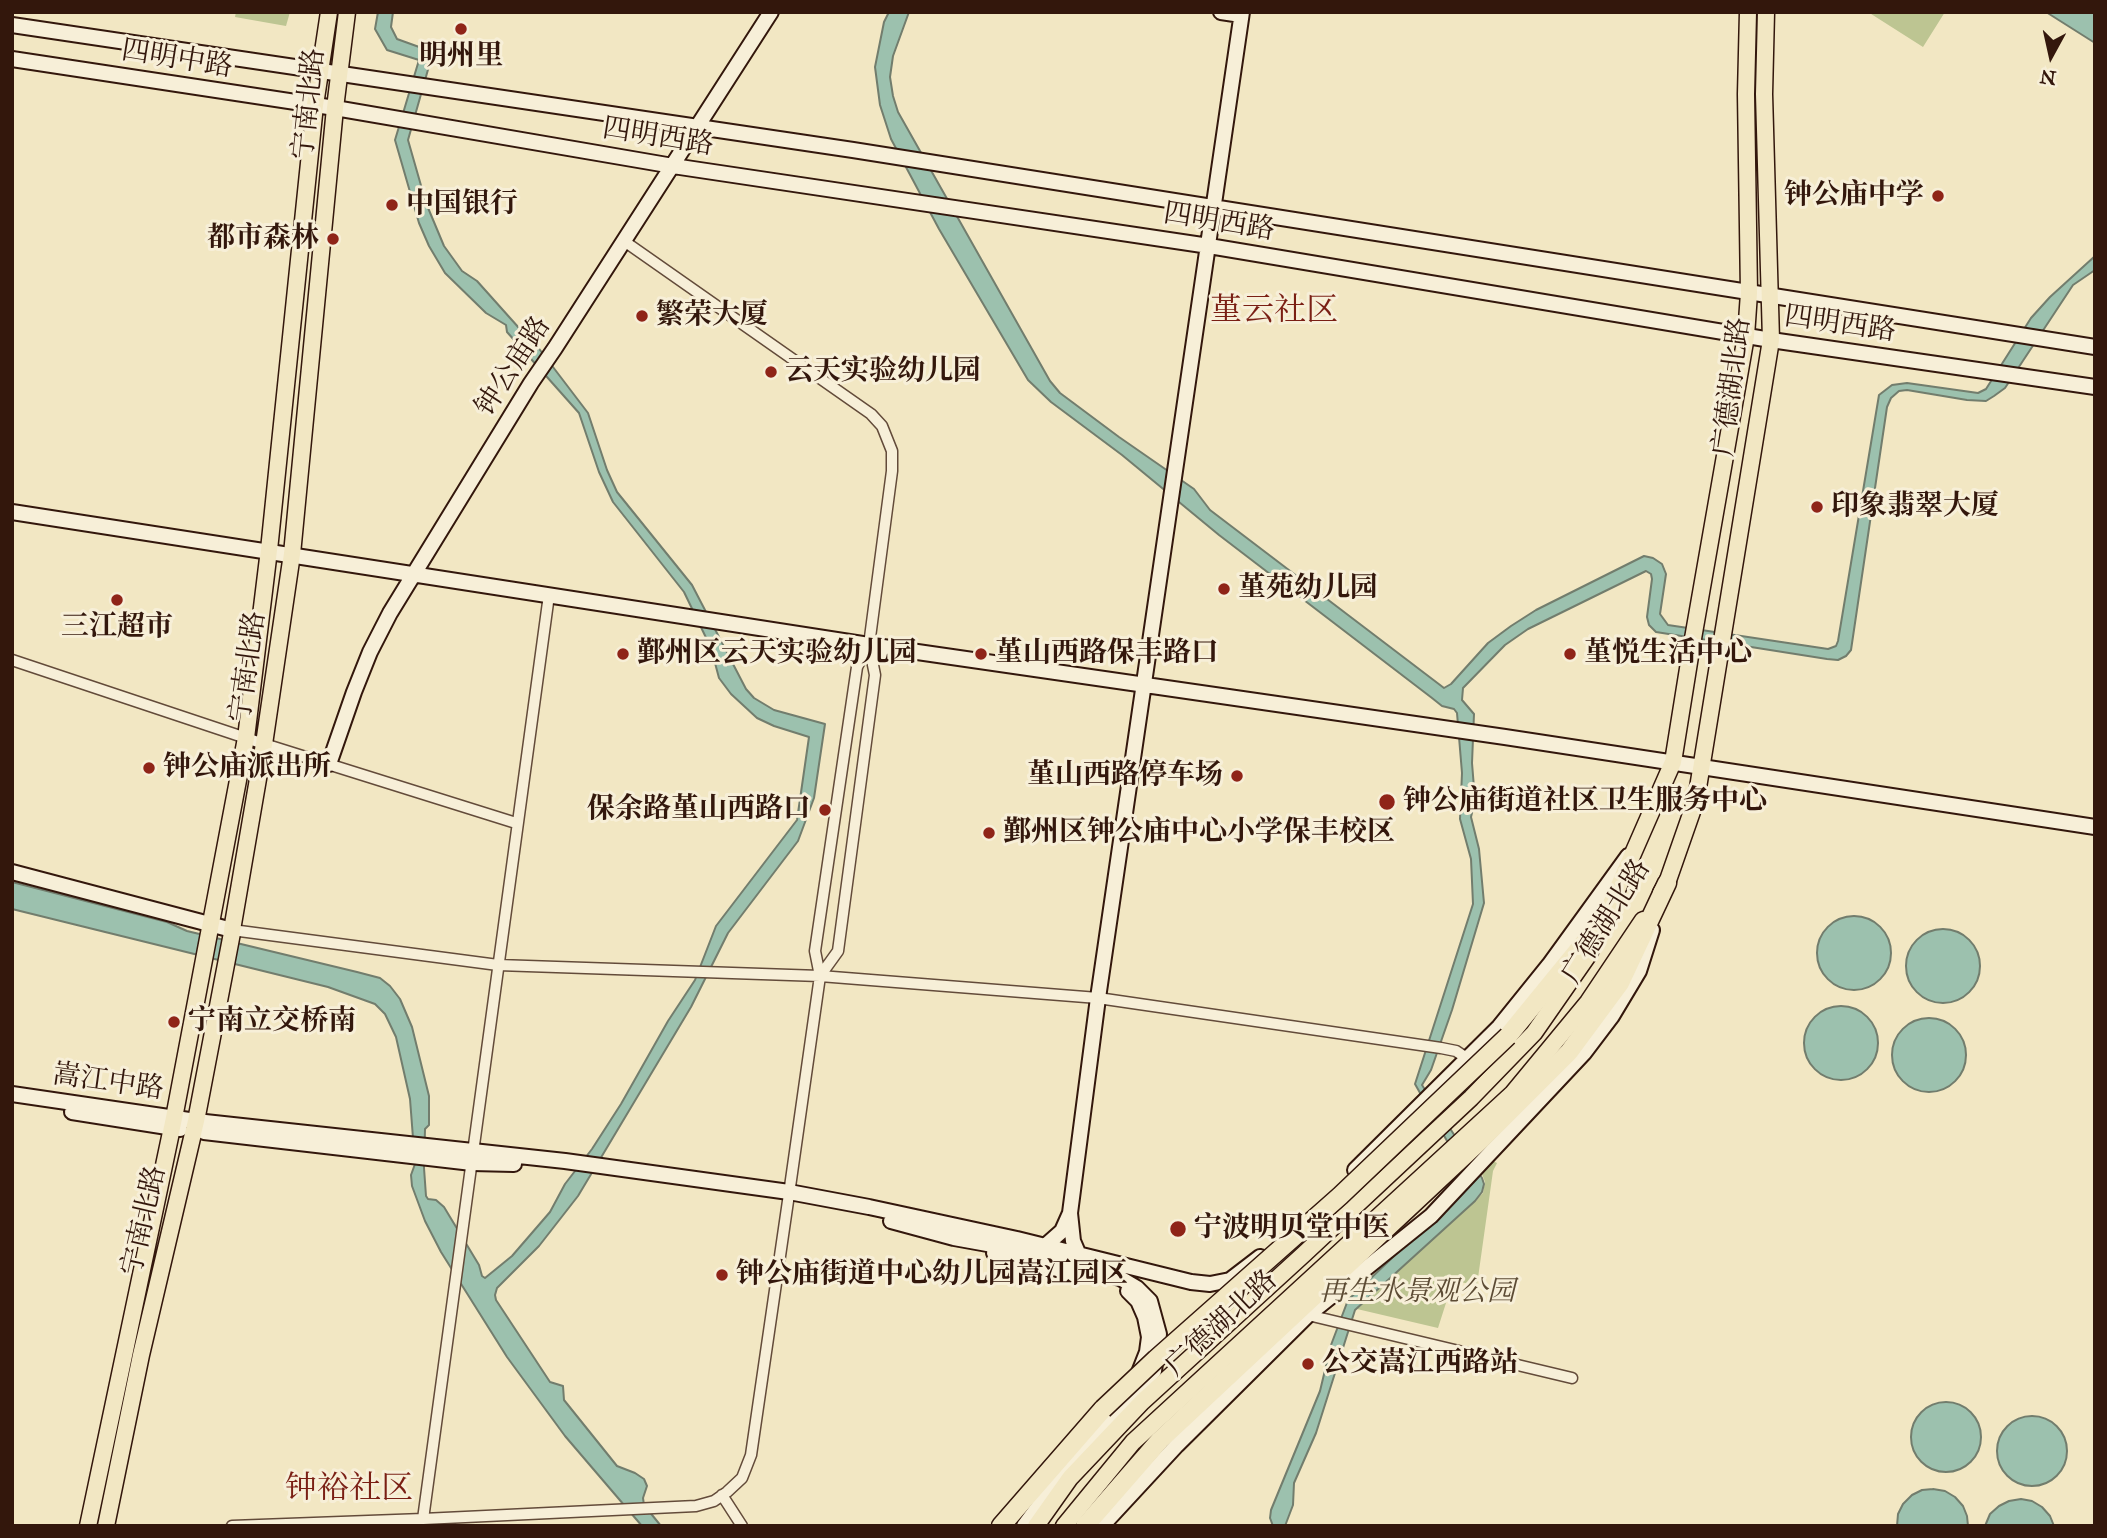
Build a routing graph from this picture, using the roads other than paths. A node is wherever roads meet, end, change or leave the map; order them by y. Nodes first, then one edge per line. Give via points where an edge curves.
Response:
1 (329, 12) edge
2 (347, 12) edge
3 (771, 12) edge
4 (1221, 12) edge
5 (1748, 12) edge
6 (1766, 12) edge
7 (1241, 14) edge
8 (12, 25) edge
9 (13, 64) edge
10 (320, 71) junction
11 (339, 74) junction
12 (315, 105) junction
13 (335, 108) junction
14 (696, 128) junction
15 (673, 166) junction
16 (1214, 208) junction
17 (624, 241) junction
18 (1209, 246) junction
19 (1749, 293) junction
20 (1769, 296) junction
21 (1745, 335) junction
22 (1771, 340) junction
23 (2095, 347) edge
24 (2095, 387) edge
25 (12, 512) edge
26 (269, 550) junction
27 (292, 554) junction
28 (414, 575) junction
29 (549, 595) junction
30 (869, 645) junction
31 (12, 660) edge
32 (1144, 684) junction
33 (246, 738) junction
34 (264, 744) junction
35 (1673, 762) junction
36 (329, 764) junction
37 (1701, 766) junction
38 (516, 823) junction
39 (2095, 827) edge
40 (1636, 844) junction
41 (12, 872) edge
42 (1667, 883) junction
43 (1605, 916) junction
44 (211, 926) junction
45 (232, 932) junction
46 (498, 965) junction
47 (820, 976) junction
48 (1098, 998) junction
49 (1468, 1059) junction
50 (12, 1094) edge
51 (12, 1103) edge
52 (173, 1123) junction
53 (195, 1126) junction
54 (473, 1157) junction
55 (789, 1196) junction
56 (1070, 1213) junction
57 (954, 1238) junction
58 (1045, 1246) junction
59 (1079, 1255) junction
60 (1308, 1315) junction
61 (1156, 1359) junction
62 (1572, 1378) dead end
63 (723, 1495) junction
64 (423, 1519) junction
65 (88, 1526) edge
66 (106, 1526) edge
67 (232, 1526) edge
68 (742, 1526) edge
69 (1001, 1526) edge
70 (1013, 1526) edge
71 (1024, 1526) edge
72 (1036, 1526) edge
73 (1065, 1526) edge
74 (1085, 1526) edge
75 (1102, 1526) edge

1 - 10 main road, 宁南北路
2 - 11 main road, 宁南北路
3 - 14 street, 钟公庙路
4 - 7 street
5 - 19 main road, 广德湖北路
6 - 20 main road, 广德湖北路
7 - 16 street
8 - 10 street, 四明中路
9 - 12 street, 四明中路
10 - 11 street, 四明中路
10 - 12 main road, 宁南北路
11 - 13 main road, 宁南北路
11 - 14 street, 四明西路
12 - 13 street, 四明中路
12 - 26 main road, 宁南北路
13 - 15 street, 四明西路
13 - 27 main road, 宁南北路
14 - 15 street, 钟公庙路
14 - 16 street, 四明西路
15 - 17 street, 钟公庙路
15 - 18 street, 四明西路
16 - 18 street
16 - 19 street, 四明西路
17 - 28 street, 钟公庙路
17 - 30 street via 882,426 892,451 892,471
18 - 21 street, 四明西路
18 - 32 street
19 - 20 street, 四明西路
19 - 21 main road, 广德湖北路
20 - 22 main road, 广德湖北路
20 - 23 street, 四明西路
21 - 22 street, 四明西路
21 - 35 main road, 广德湖北路
22 - 24 street, 四明西路
22 - 37 main road, 广德湖北路
25 - 26 street
26 - 27 street
26 - 33 main road, 宁南北路
27 - 28 street
27 - 34 main road, 宁南北路
28 - 29 street
28 - 36 street, 钟公庙路 via 370,652
29 - 30 street
29 - 38 street
30 - 32 street
30 - 47 street via 856,667 815,951
30 - 47 street via 875,676 838,951
31 - 33 street
32 - 35 street
32 - 48 street
33 - 34 street
33 - 44 main road, 宁南北路
34 - 36 street
34 - 45 main road, 宁南北路
35 - 37 street
35 - 40 main road, 广德湖北路
36 - 38 street
37 - 39 street
37 - 42 main road, 广德湖北路 via 1696,800
38 - 46 street
40 - 43 main road, 广德湖北路
40 - 49 street via 1549,965
41 - 44 street
42 - 60 street via 1639,971 1584,1054 1431,1216
42 - 73 main road, 广德湖北路 via 1588,1002 1512,1094 1133,1442
42 - 74 highway via 1620,983 1569,1052 1160,1440
43 - 61 highway, bridge via 1508,1036 1340,1196
43 - 72 main road, 广德湖北路 via 1589,954 1534,1033 1471,1098 1124,1420 1070,1478
44 - 45 street
44 - 52 main road, 宁南北路
45 - 46 street
45 - 53 main road, 宁南北路
46 - 47 street
46 - 54 street
47 - 48 street
47 - 55 street
48 - 49 street via 1418,1044 1456,1051
48 - 56 street
49 - 59 street via 1296,1228 1230,1280 1191,1282
50 - 52 street, 嵩江中路
51 - 52 street, 嵩江中路
52 - 53 street, 嵩江中路
52 - 65 main road, 宁南北路
53 - 54 street
53 - 54 street via 443,1147
53 - 66 main road, 宁南北路
54 - 55 street
54 - 55 street via 565,1161
54 - 64 street
55 - 57 street
55 - 58 street via 869,1207
55 - 63 street via 751,1455 742,1478
56 - 58 street via 1062,1231
56 - 59 street
57 - 61 street via 1026,1251 1120,1278 1137,1288 1150,1301 1156,1318
57 - 70 street via 1024,1263 1124,1287 1145,1317 1149,1337 1138,1376
58 - 59 street
60 - 62 street
60 - 75 street
61 - 69 highway, bridge via 1102,1409
61 - 71 street via 1154,1371 1061,1476
63 - 64 street via 696,1506
63 - 68 street
64 - 67 street

